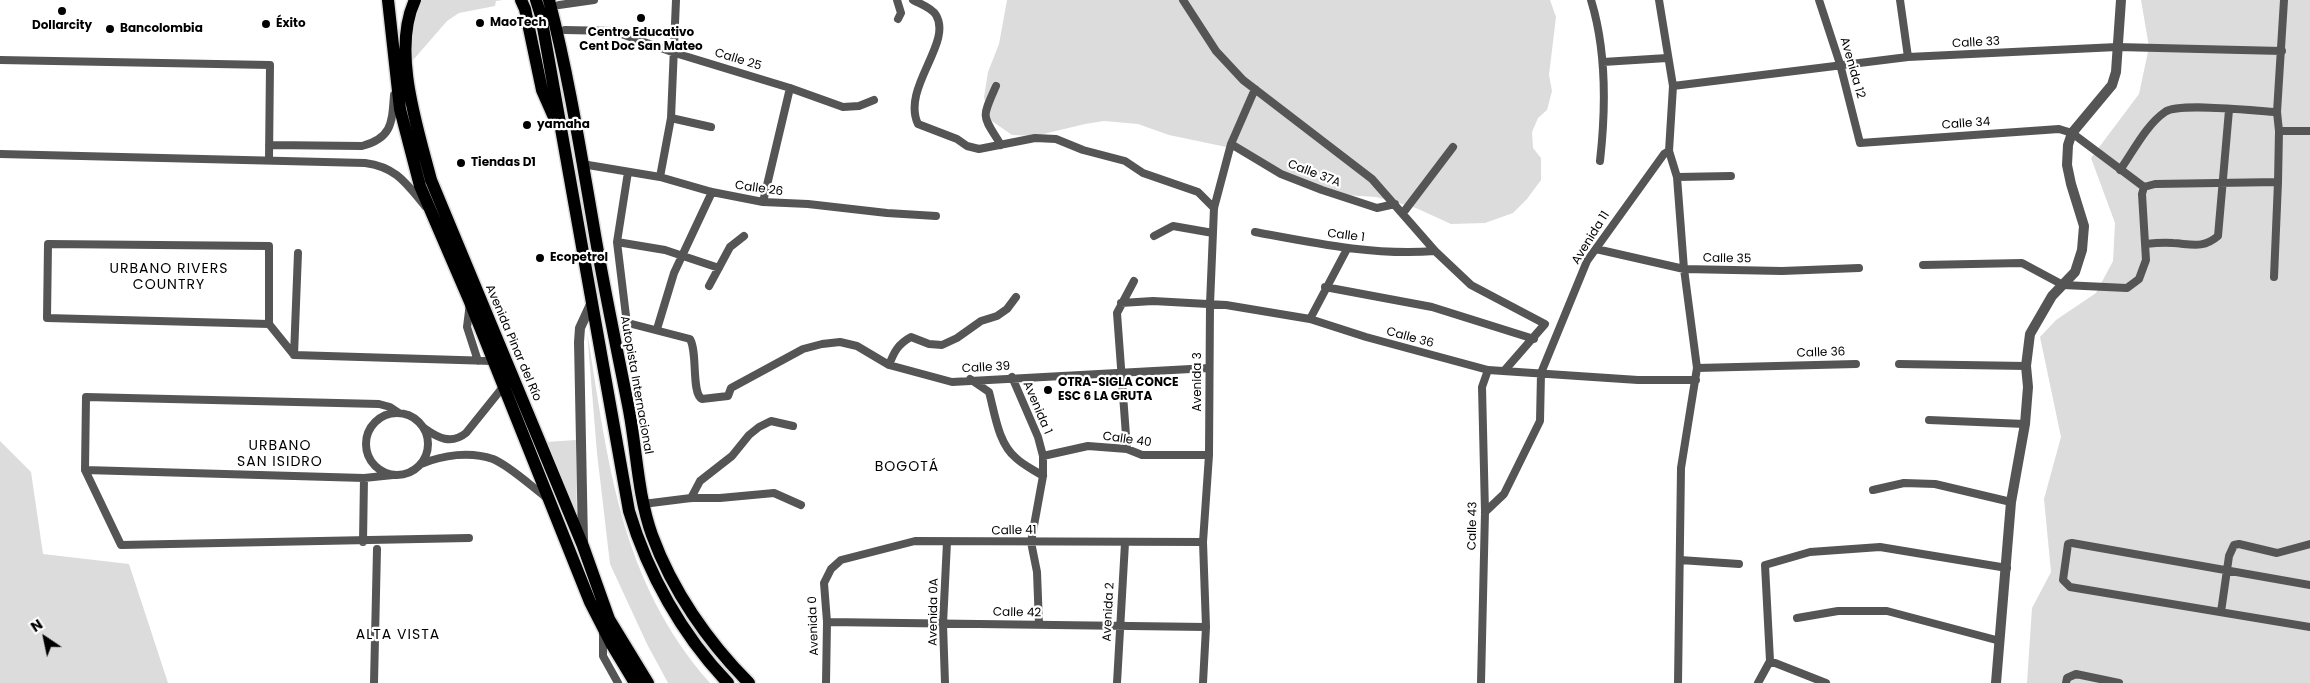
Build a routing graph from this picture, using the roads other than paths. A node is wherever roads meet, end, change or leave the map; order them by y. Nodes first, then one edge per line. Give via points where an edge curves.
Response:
1 (388, 0) edge
2 (415, 0) edge
3 (521, 0) edge
4 (536, 0) edge
5 (594, 0) edge
6 (676, 0) edge
7 (897, 0) edge
8 (913, 0) edge
9 (1183, 0) edge
10 (1591, 0) edge
11 (1659, 0) edge
12 (1819, 0) edge
13 (1900, 0) edge
14 (2121, 0) edge
15 (2284, 0) edge
16 (555, 2) edge
17 (898, 18) dead end
18 (565, 30) junction
19 (2117, 47) junction
20 (2282, 51) junction
21 (675, 53) junction
22 (1908, 57) junction
23 (1667, 58) junction
24 (0, 60) edge
25 (1603, 62) junction
26 (1840, 64) junction
27 (395, 78) junction
28 (996, 86) dead end
29 (1673, 86) junction
30 (790, 88) junction
31 (1255, 89) junction
32 (874, 100) dead end
33 (2230, 110) junction
34 (2277, 112) junction
35 (573, 113) junction
36 (671, 118) junction
37 (711, 127) dead end
38 (2279, 130) junction
39 (2310, 131) edge
40 (2072, 132) junction
41 (562, 140) junction
42 (1860, 143) joint
43 (1231, 144) junction
44 (269, 145) junction
45 (1001, 145) junction
46 (292, 146) junction
47 (1453, 146) dead end
48 (1669, 151) junction
49 (0, 154) edge
50 (269, 159) junction
51 (291, 160) junction
52 (1600, 161) dead end
53 (582, 164) junction
54 (2120, 170) junction
55 (628, 172) junction
56 (1731, 176) dead end
57 (660, 177) junction
58 (1677, 177) junction
59 (2278, 182) junction
60 (2224, 183) junction
61 (2144, 187) junction
62 (712, 192) junction
63 (763, 202) junction
64 (1395, 204) junction
65 (1214, 208) junction
66 (1403, 213) junction
67 (432, 215) junction
68 (936, 216) dead end
69 (1255, 232) dead end
70 (1213, 233) junction
71 (744, 236) dead end
72 (1154, 236) dead end
73 (617, 242) junction
74 (2145, 244) junction
75 (1347, 249) junction
76 (1596, 249) junction
77 (1435, 250) junction
78 (298, 253) dead end
79 (681, 255) junction
80 (1923, 265) dead end
81 (719, 268) junction
82 (1859, 268) dead end
83 (1684, 269) junction
84 (2274, 277) dead end
85 (1134, 281) dead end
86 (2063, 285) junction
87 (709, 286) dead end
88 (1326, 287) junction
89 (1016, 297) dead end
90 (470, 302) junction
91 (592, 302) junction
92 (1121, 303) junction
93 (1210, 304) junction
94 (1310, 319) junction
95 (628, 323) junction
96 (269, 324) junction
97 (1545, 324) junction
98 (657, 329) junction
99 (1559, 329) junction
100 (1534, 339) junction
101 (294, 355) junction
102 (631, 357) dead end
103 (478, 361) junction
104 (492, 361) junction
105 (1856, 364) dead end
106 (1900, 364) dead end
107 (889, 365) junction
108 (2026, 366) junction
109 (1209, 368) junction
110 (1697, 368) junction
111 (1488, 370) junction
112 (1504, 371) junction
113 (1541, 373) junction
114 (1120, 374) junction
115 (1012, 378) junction
116 (969, 379) junction
117 (1696, 380) junction
118 (503, 387) junction
119 (399, 413) junction
120 (1930, 420) dead end
121 (2025, 424) junction
122 (793, 426) dead end
123 (422, 427) junction
124 (1127, 449) junction
125 (1209, 455) junction
126 (1043, 456) junction
127 (421, 464) junction
128 (85, 470) junction
129 (393, 475) junction
130 (1043, 476) junction
131 (364, 478) junction
132 (1873, 490) dead end
133 (691, 498) junction
134 (548, 500) junction
135 (2012, 502) junction
136 (643, 504) junction
137 (801, 506) dead end
138 (1485, 512) junction
139 (470, 538) dead end
140 (363, 542) junction
141 (947, 542) junction
142 (1031, 542) junction
143 (1203, 542) junction
144 (1125, 543) junction
145 (2310, 544) edge
146 (583, 546) junction
147 (377, 549) dead end
148 (1680, 560) junction
149 (1739, 564) dead end
150 (2007, 568) junction
151 (831, 569) joint
152 (2228, 570) junction
153 (2310, 585) edge
154 (2220, 612) junction
155 (1797, 618) dead end
156 (827, 622) junction
157 (943, 624) junction
158 (1039, 625) junction
159 (1119, 626) junction
160 (1206, 627) junction
161 (2310, 627) edge
162 (604, 631) junction
163 (2000, 642) junction
164 (1770, 661) junction
165 (374, 683) edge
166 (618, 683) edge
167 (635, 683) edge
168 (648, 683) edge
169 (728, 683) edge
170 (749, 683) edge
171 (826, 683) edge
172 (945, 683) edge
173 (1117, 683) edge
174 (1202, 683) edge
175 (1481, 683) edge
176 (1678, 683) edge
177 (1758, 683) edge
178 (1826, 683) edge
179 (1996, 683) edge
180 (2066, 683) edge
181 (2119, 683) edge

1 - 27 main road, Avenida Pinar del Río
2 - 146 main road, Avenida Pinar del Río via 407,24 407,56 421,149 449,225
3 - 41 main road via 542,90
4 - 41 main road
5 - 16 street
6 - 21 street
7 - 17 street via 901,13
8 - 45 street via 936,15 939,37 919,80 915,117 918,124 967,146 979,149
9 - 31 street via 1216,51
10 - 25 street
11 - 23 street
12 - 26 street, Avenida 12
13 - 22 street
14 - 19 street
15 - 20 street
16 - 18 main road
16 - 35 main road, Autopista Internacional
18 - 21 street, Calle 25 via 613,31
18 - 35 main road via 576,80
19 - 20 street, Calle 33
19 - 22 street, Calle 33
19 - 40 street via 2112,85
20 - 34 street
21 - 30 street, Calle 25
21 - 36 street
22 - 26 street, Calle 33
23 - 25 street
23 - 29 street
24 - 44 street via 270,65
25 - 52 street via 1604,122
26 - 29 street, Calle 33
26 - 42 street, Avenida 12
27 - 46 street via 391,124 376,143
27 - 67 main road, Avenida Pinar del Río via 412,159
28 - 45 street via 984,113
29 - 48 street
30 - 32 street, Calle 25 via 843,107 859,106
30 - 63 street
31 - 43 street, Avenida 3
31 - 64 street via 1372,179
33 - 34 street
33 - 54 street via 2185,107 2167,110
33 - 60 street
34 - 38 street
35 - 53 main road, Autopista Internacional
36 - 37 street
36 - 57 street
38 - 39 street
38 - 59 street
40 - 42 street, Calle 34 via 2059,129
40 - 54 street
40 - 86 street via 2067,165 2084,226 2082,250 2075,272
41 - 91 main road
43 - 64 street, Calle 37A via 1281,174 1322,190 1377,208
43 - 65 street, Avenida 3
44 - 46 street
44 - 50 street
45 - 65 street via 1035,138 1056,139 1083,150 1125,160 1143,173 1198,192
46 - 51 street
47 - 66 street
48 - 58 street
48 - 76 street, Avenida 11
49 - 50 street
50 - 51 street
51 - 67 street via 378,165 401,178
53 - 55 street, Calle 26
53 - 136 main road, Autopista Internacional via 631,421
54 - 61 street
55 - 57 street, Calle 26
55 - 73 street
56 - 58 street
57 - 62 street, Calle 26
58 - 83 street
59 - 60 street
59 - 84 street
60 - 61 street
60 - 74 street via 2218,236 2204,245 2195,246
61 - 74 street
62 - 63 street, Calle 26
62 - 79 street
63 - 68 street, Calle 26
64 - 66 street
65 - 70 street, Avenida 3
66 - 77 street
67 - 90 main road, Avenida Pinar del Río
69 - 75 street, Calle 1
70 - 72 street via 1173,226
70 - 93 street, Avenida 3
71 - 81 street via 730,247
73 - 79 street
73 - 95 street
74 - 86 street via 2146,260 2139,279 2127,288
75 - 77 street, Calle 1
75 - 88 street
76 - 83 street, Calle 35
76 - 99 street, Avenida 11 via 1587,262
77 - 97 street via 1471,285
78 - 101 street
79 - 81 street
79 - 98 street
80 - 86 street via 2022,263
81 - 87 street
82 - 83 street, Calle 35 via 1782,271
83 - 110 street
85 - 92 street
86 - 108 street via 2052,296 2030,334
88 - 94 street
88 - 100 street via 1432,307
89 - 107 street via 997,316 981,320 958,338 942,345 911,337 901,343
90 - 103 street via 467,327
90 - 104 main road, Avenida Pinar del Río
91 - 146 street via 580,328 579,342
91 - 169 main road via 623,481 637,535 675,612 696,645
92 - 93 street, Calle 36
92 - 114 street via 1117,313
93 - 94 street, Calle 36
93 - 109 street, Avenida 3
94 - 111 street, Calle 36
95 - 98 street
95 - 102 street
96 - 96 street via 269,246 48,244 47,318
96 - 101 street
97 - 99 street
97 - 100 street
98 - 107 street, Calle 39 via 690,339 698,397 702,399 728,396 731,388 750,376 803,349 822,344 848,343
99 - 113 street, Avenida 11
100 - 112 street
101 - 103 street
103 - 104 street
104 - 118 main road, Avenida Pinar del Río
105 - 110 street, Calle 36
106 - 108 street
107 - 116 street, Calle 39 via 952,382
108 - 121 street
109 - 114 street, Calle 39
109 - 125 street, Avenida 3
110 - 117 street
111 - 112 street, Calle 36
111 - 138 street, Calle 43 via 1482,388
112 - 113 street, Calle 36
113 - 117 street, Calle 36 via 1638,380
113 - 138 street, Avenida 11 via 1540,422 1504,494
114 - 115 street, Calle 39
114 - 124 street
115 - 116 street, Calle 39
115 - 126 street, Avenida 1
116 - 130 street via 989,392 997,425 1015,458
117 - 148 street via 1681,468
118 - 123 street via 461,438 443,439
118 - 134 main road, Avenida Pinar del Río
119 - 123 street via 416,420
119 - 128 street via 379,404 86,397
119 - 129 street via 373,424 366,441 366,451 376,467
120 - 121 street
121 - 135 street
122 - 133 street via 772,421 759,427 732,456 700,481
123 - 127 street via 428,445
124 - 125 street, Calle 40 via 1142,455
124 - 126 street, Calle 40 via 1088,446
125 - 143 street, Avenida 3
126 - 130 street, Avenida 1
127 - 129 street via 410,472
127 - 134 street via 445,456 492,459
128 - 131 street
128 - 140 street via 121,545
129 - 131 street
130 - 142 street, Avenida 1
131 - 140 street
132 - 135 street via 1904,483 1935,484
133 - 136 street
133 - 137 street via 774,493
134 - 162 main road, Avenida Pinar del Río
135 - 150 street
136 - 170 main road, Autopista Internacional via 658,550 683,598 709,638
138 - 175 street, Calle 43
139 - 140 street
141 - 142 street, Calle 41
141 - 151 street, Calle 41 via 915,541 886,547 841,560
141 - 157 street, Avenida 0A
142 - 144 street, Calle 41
142 - 158 street, Avenida 1 via 1037,572
143 - 144 street, Calle 41
143 - 160 street, Avenida 3
144 - 159 street, Avenida 2
145 - 152 street via 2277,553 2234,545
146 - 168 main road, Avenida Pinar del Río via 609,619
147 - 165 street
148 - 149 street
148 - 176 street
150 - 163 street
150 - 164 street via 1880,547 1810,552 1765,565
151 - 156 street, Avenida 0 via 824,583
152 - 153 street
152 - 154 street
152 - 154 street via 2068,544 2063,580 2066,585
154 - 161 street
155 - 163 street via 1838,611 1887,611
156 - 157 street, Calle 42
156 - 171 street, Avenida 0
157 - 158 street, Calle 42
157 - 172 street, Avenida 0A
158 - 159 street, Calle 42
159 - 160 street, Calle 42
159 - 173 street, Avenida 2
160 - 174 street, Avenida 3
162 - 166 street via 603,656
162 - 167 main road, Avenida Pinar del Río
163 - 179 street
164 - 177 street
164 - 178 street
180 - 181 street via 2067,678 2076,674

